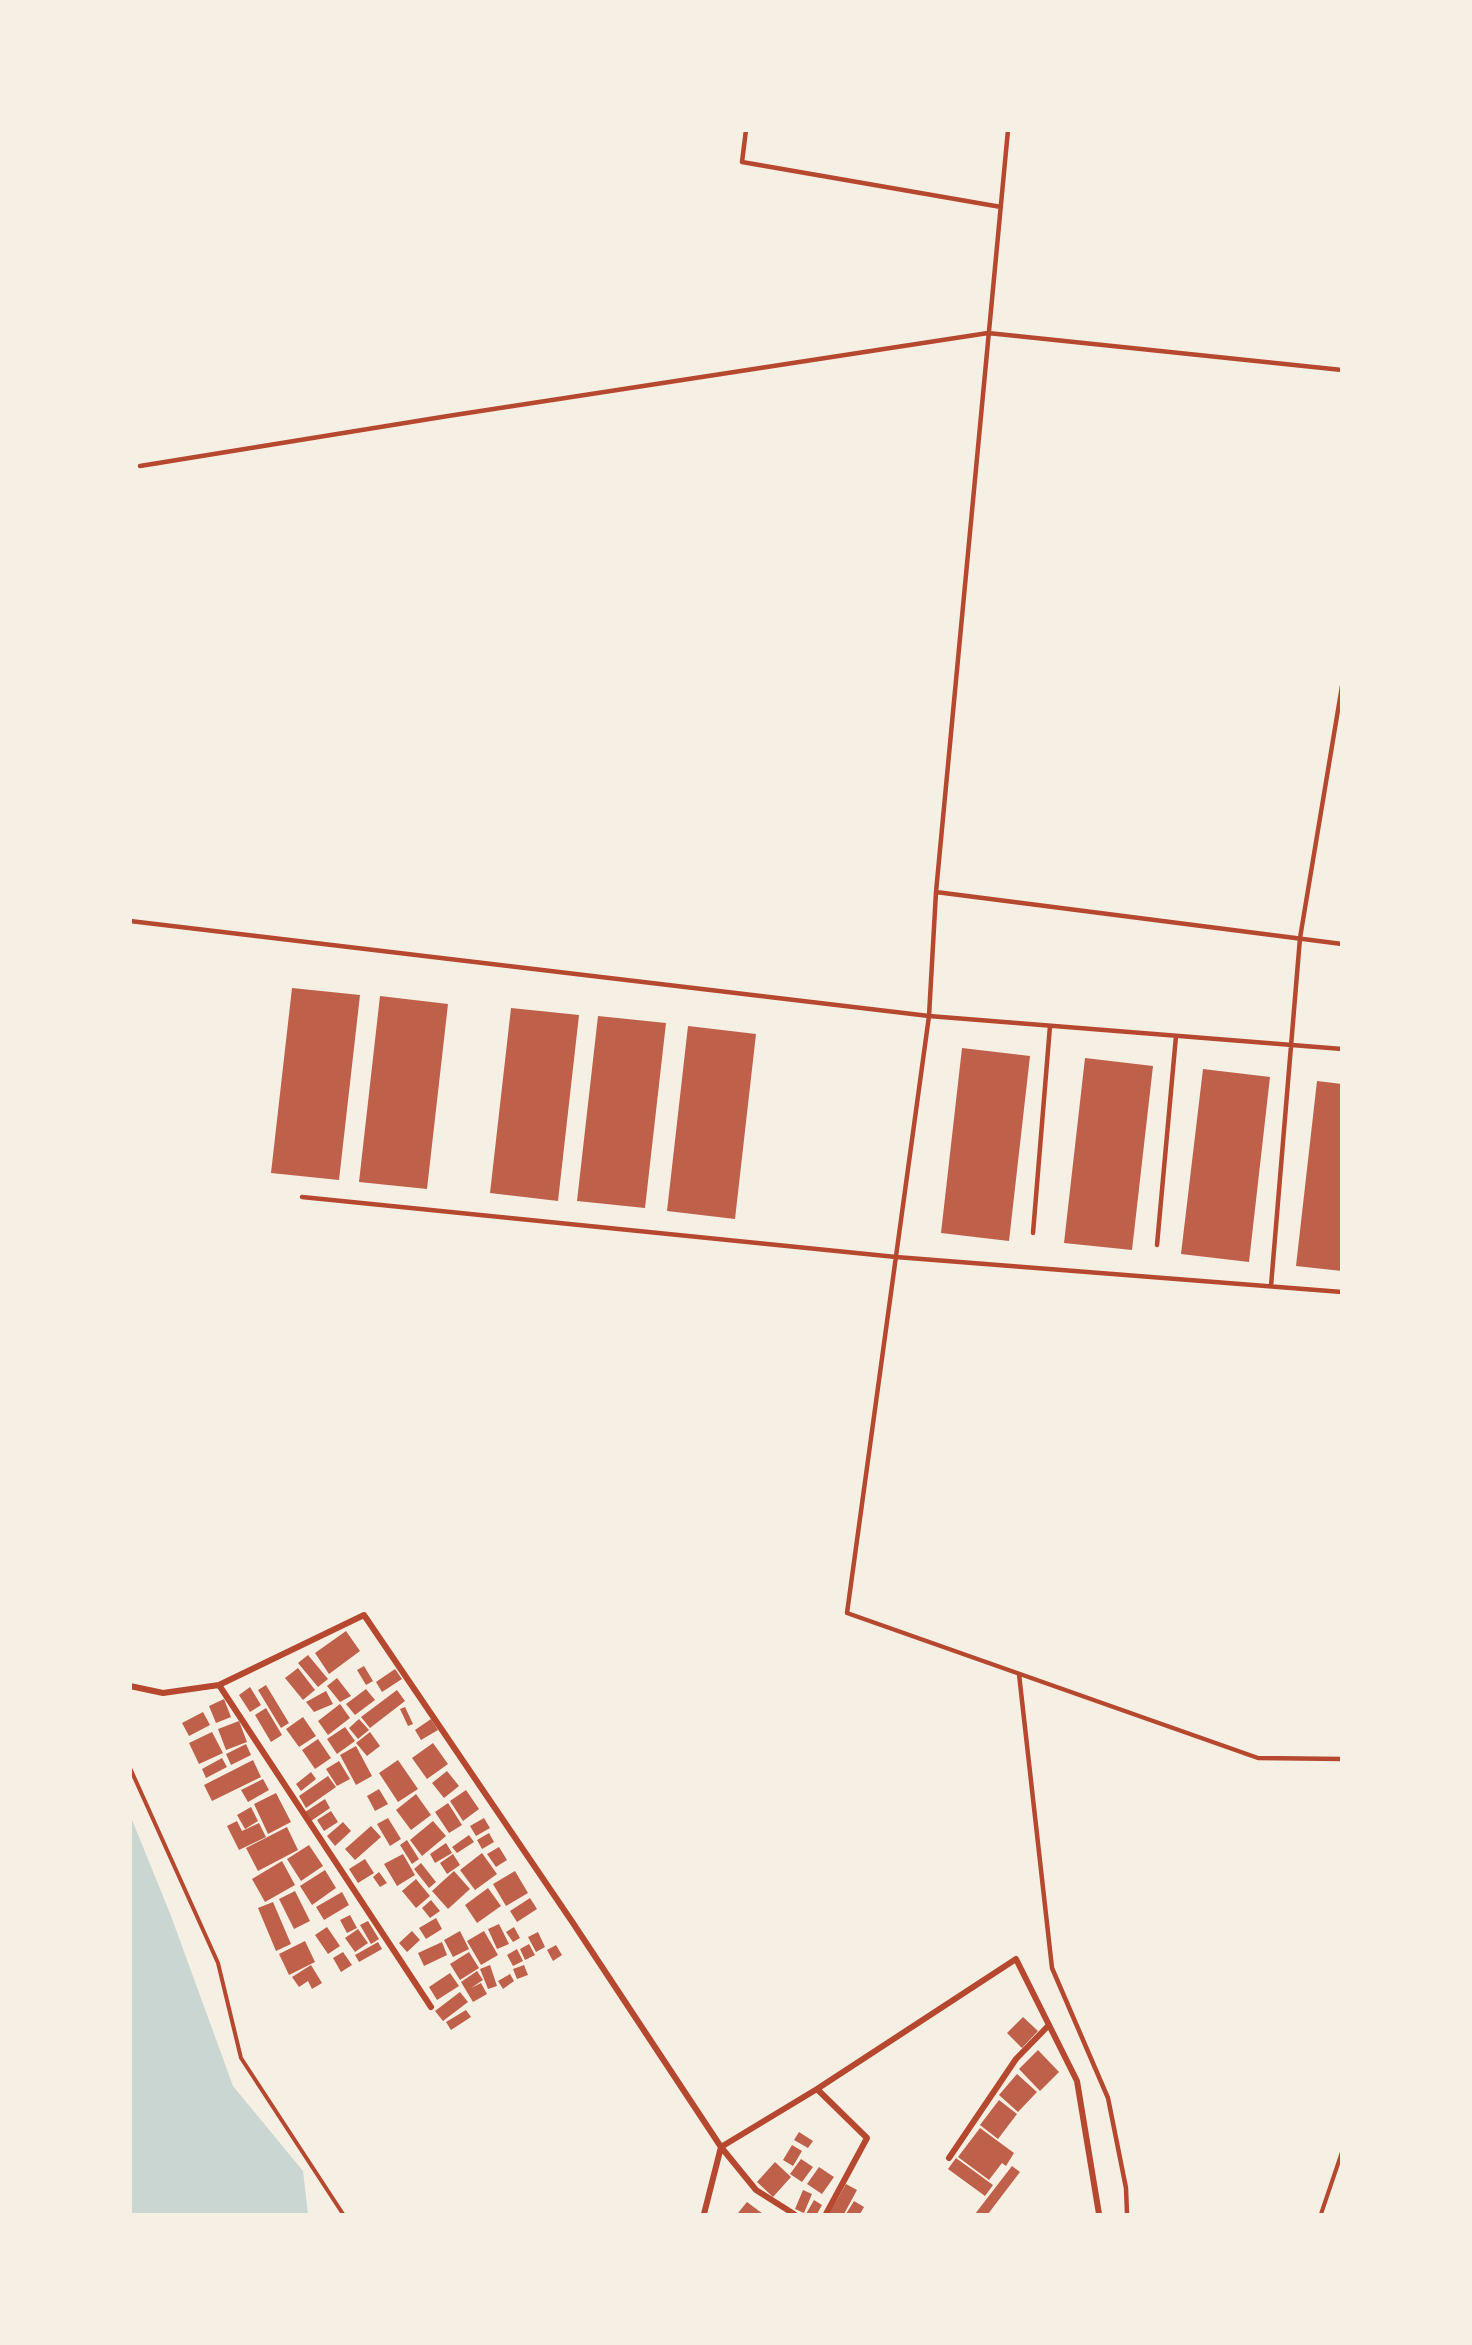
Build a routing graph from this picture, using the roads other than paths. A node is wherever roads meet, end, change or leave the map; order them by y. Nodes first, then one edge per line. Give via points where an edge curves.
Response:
1 (746, 130) edge
2 (1008, 130) edge
3 (1000, 207) junction
4 (988, 333) junction
5 (1341, 370) edge
6 (140, 466) dead end
7 (1341, 686) edge
8 (936, 892) junction
9 (130, 921) edge
10 (1300, 938) junction
11 (1341, 944) edge
12 (929, 1016) junction
13 (1050, 1026) junction
14 (1176, 1036) junction
15 (1291, 1045) junction
16 (1341, 1049) edge
17 (302, 1197) dead end
18 (1034, 1233) dead end
19 (1157, 1245) dead end
20 (896, 1257) junction
21 (1271, 1286) junction
22 (1341, 1292) edge
23 (1019, 1674) junction
24 (219, 1685) junction
25 (130, 1686) edge
26 (1341, 1759) edge
27 (430, 2007) dead end
28 (1049, 2025) junction
29 (817, 2089) junction
30 (721, 2147) junction
31 (949, 2158) dead end
32 (704, 2214) edge
33 (794, 2214) edge
34 (826, 2214) edge
35 (1099, 2214) edge
36 (1127, 2214) edge

1 - 3 lane via 742,162
2 - 3 lane
3 - 4 lane
4 - 5 lane
4 - 6 lane
4 - 8 lane
7 - 10 lane
8 - 10 lane
8 - 12 lane
9 - 12 lane
10 - 11 lane
10 - 15 lane
12 - 13 lane
12 - 20 lane
13 - 14 lane
13 - 18 lane
14 - 15 lane
14 - 19 lane
15 - 16 lane
15 - 21 lane
17 - 20 lane
20 - 21 lane
20 - 23 lane via 847,1613
21 - 22 lane
23 - 26 lane via 1258,1758
23 - 36 lane via 1052,1968 1108,2098 1126,2188
24 - 25 street via 163,1693
24 - 27 street
24 - 30 street via 364,1616
28 - 29 street via 1016,1959
28 - 31 street via 1016,2059
28 - 35 street via 1077,2081
29 - 30 street
29 - 34 street via 867,2138
30 - 32 street
30 - 33 street via 756,2190

